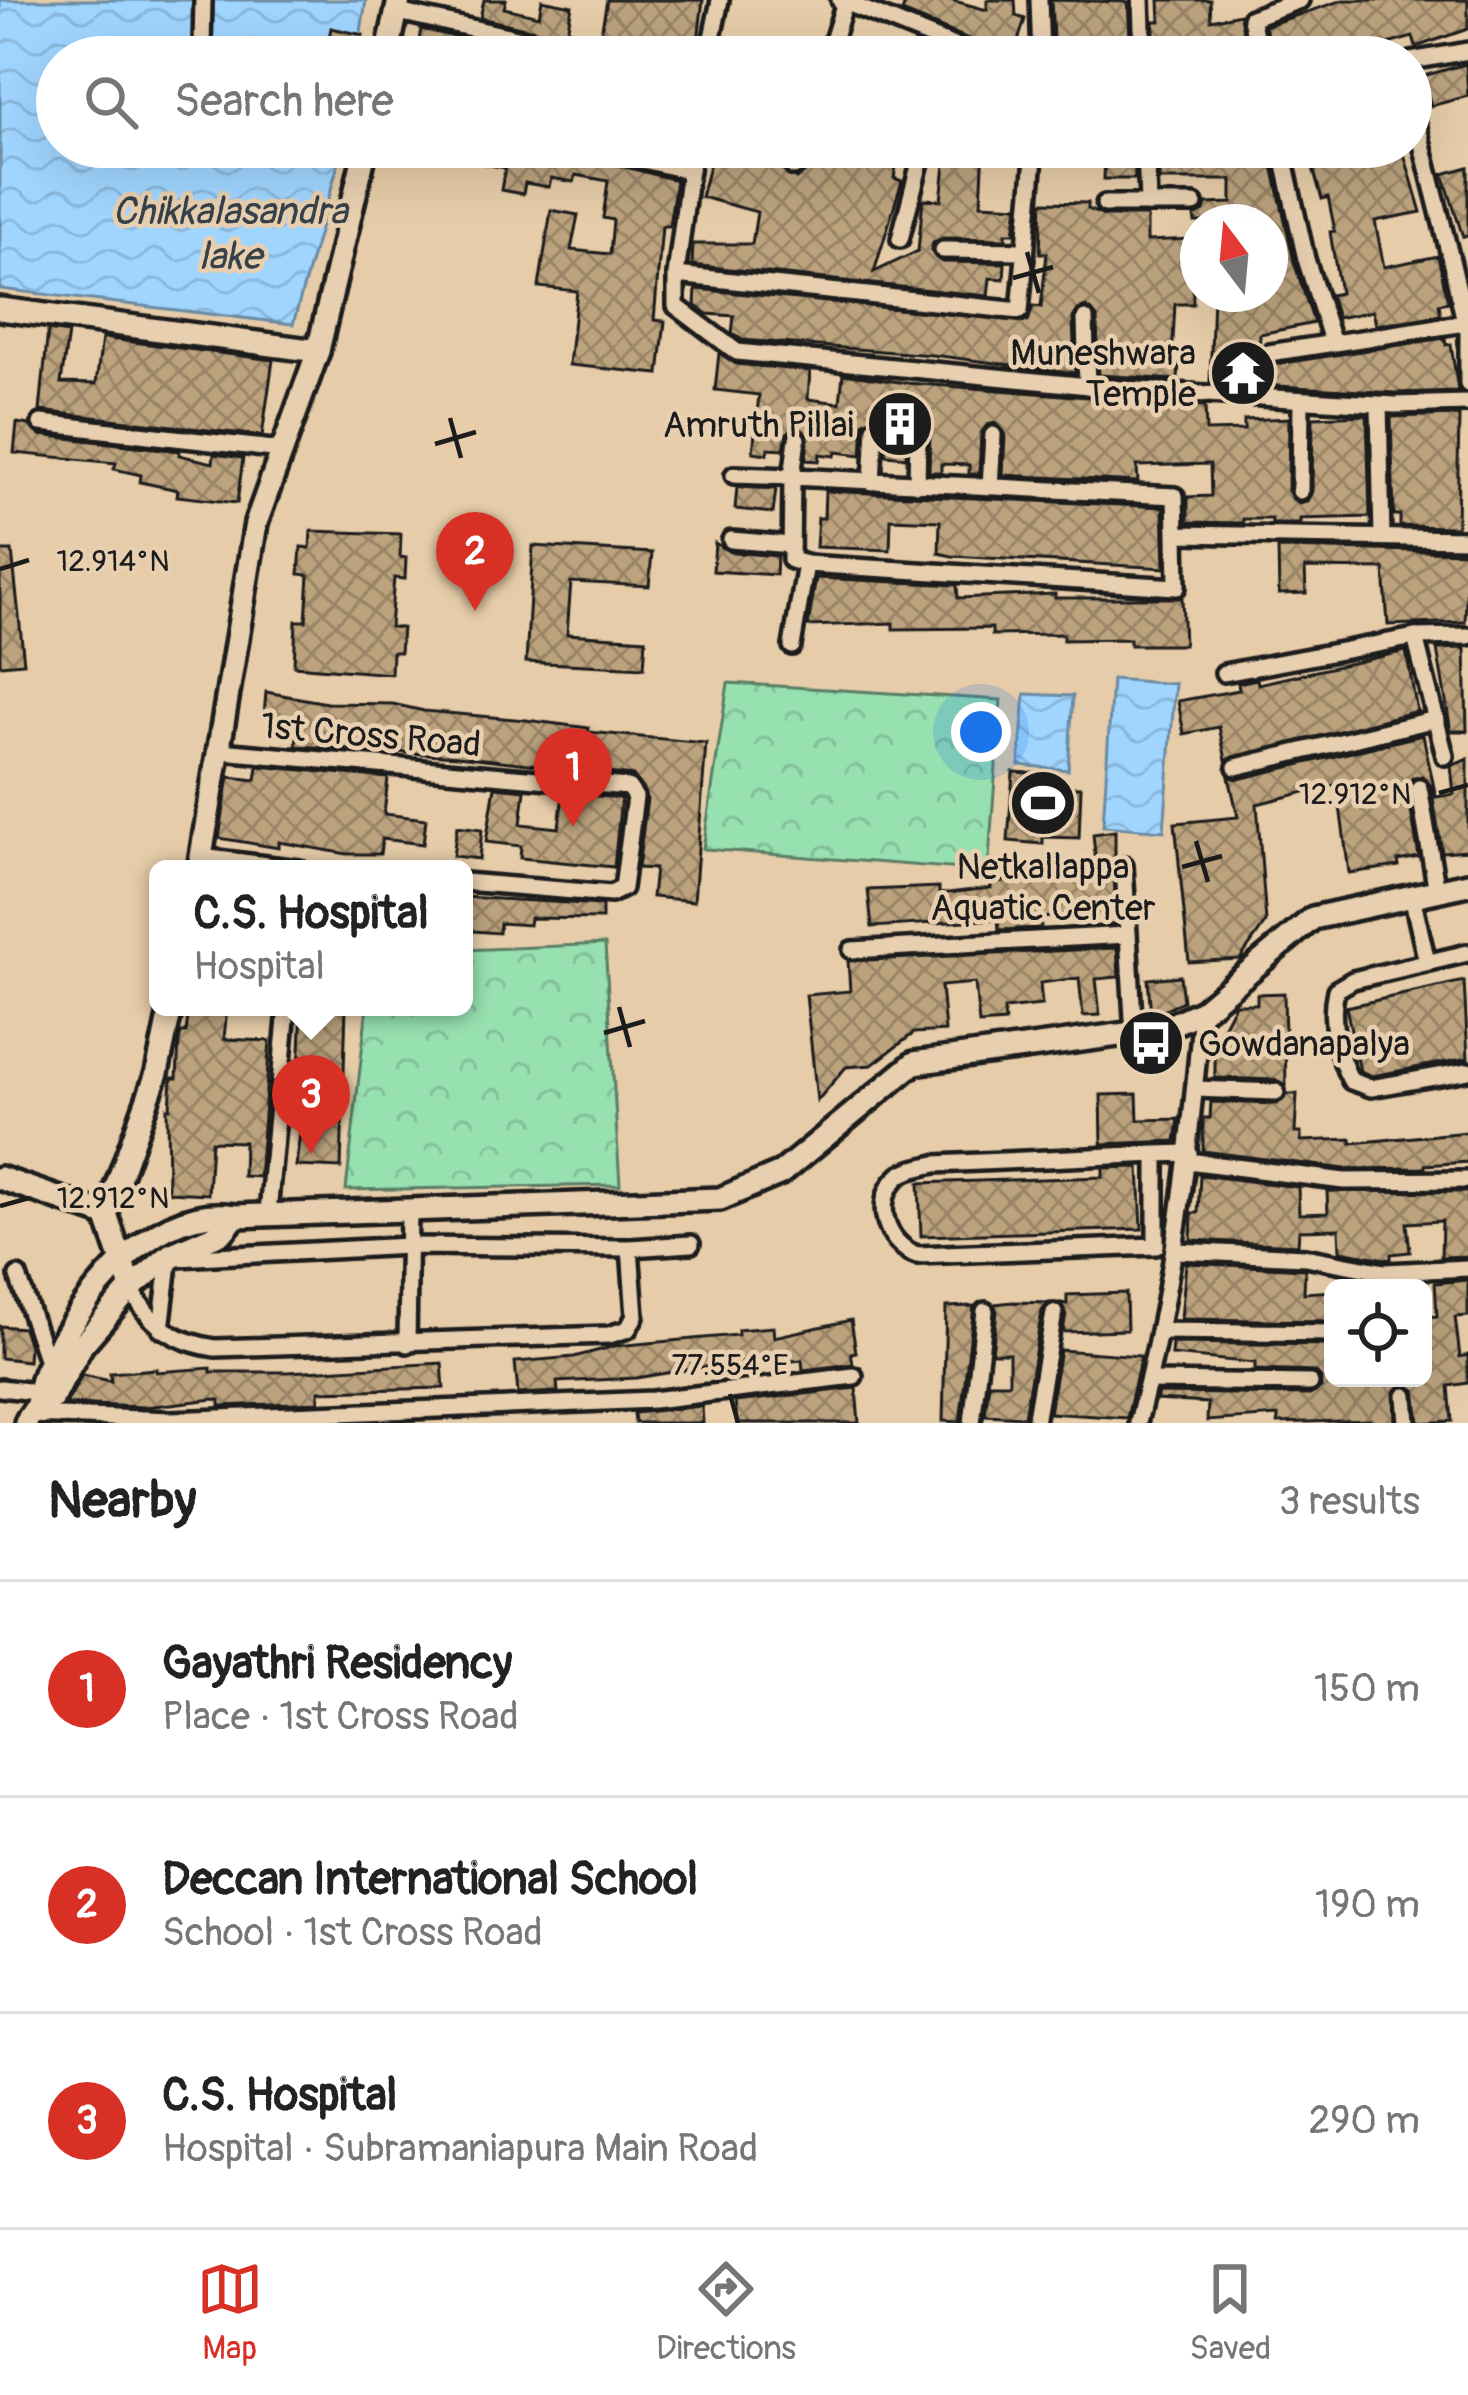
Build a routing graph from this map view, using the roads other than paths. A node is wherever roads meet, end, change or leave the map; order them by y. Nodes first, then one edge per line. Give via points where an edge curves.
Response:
1 (202, 0) edge
2 (720, 0) edge
3 (1039, 0) edge
4 (1142, 0) edge
5 (1300, 0) edge
6 (842, 1) edge
7 (399, 6) edge
8 (202, 36) edge
9 (392, 36) edge
10 (519, 36) edge
11 (712, 36) edge
12 (833, 36) edge
13 (917, 36) edge
14 (1040, 36) edge
15 (1143, 36) edge
16 (1255, 36) edge
17 (1468, 51) edge
18 (1432, 57) edge
19 (361, 168) edge
20 (673, 168) edge
21 (690, 168) edge
22 (918, 168) edge
23 (1034, 168) edge
24 (1147, 168) edge
25 (1286, 168) edge
26 (1430, 168) edge
27 (689, 172) junction
28 (1148, 203) junction
29 (1105, 204) dead end
30 (1194, 204) dead end
31 (900, 238) dead end
32 (943, 250) dead end
33 (1025, 251) junction
34 (676, 275) junction
35 (0, 309) edge
36 (1085, 319) dead end
37 (1467, 322) edge
38 (1333, 344) junction
39 (318, 351) junction
40 (1269, 353) dead end
41 (1468, 384) edge
42 (1088, 386) junction
43 (1300, 400) junction
44 (1468, 403) edge
45 (1379, 405) junction
46 (41, 423) dead end
47 (875, 428) dead end
48 (918, 434) dead end
49 (993, 435) dead end
50 (797, 439) dead end
51 (282, 450) junction
52 (734, 476) dead end
53 (792, 477) junction
54 (872, 482) junction
55 (916, 484) junction
56 (990, 487) junction
57 (1300, 490) dead end
58 (1176, 533) junction
59 (1382, 537) junction
60 (1468, 539) edge
61 (731, 540) dead end
62 (791, 545) junction
63 (806, 564) junction
64 (1468, 636) edge
65 (1415, 637) junction
66 (793, 646) dead end
67 (1224, 673) dead end
68 (1436, 718) junction
69 (220, 751) junction
70 (1445, 756) dead end
71 (1236, 767) dead end
72 (1419, 788) dead end
73 (201, 860) edge
74 (1124, 866) dead end
75 (473, 883) edge
76 (1468, 884) edge
77 (1437, 891) junction
78 (1412, 896) junction
79 (1128, 935) junction
80 (852, 950) dead end
81 (1468, 953) edge
82 (1427, 962) junction
83 (1202, 1010) junction
84 (169, 1016) edge
85 (286, 1019) dead end
86 (1134, 1035) junction
87 (1468, 1071) edge
88 (1195, 1089) junction
89 (1276, 1092) dead end
90 (1156, 1154) junction
91 (1189, 1157) junction
92 (0, 1178) edge
93 (1468, 1180) edge
94 (409, 1209) junction
95 (268, 1214) junction
96 (106, 1215) junction
97 (236, 1216) junction
98 (691, 1244) dead end
99 (408, 1246) junction
100 (630, 1248) junction
101 (1177, 1251) junction
102 (123, 1261) junction
103 (1468, 1268) edge
104 (17, 1276) dead end
105 (131, 1288) junction
106 (985, 1311) dead end
107 (1054, 1313) dead end
108 (161, 1329) junction
109 (1162, 1331) junction
110 (1324, 1333) edge
111 (407, 1344) junction
112 (48, 1364) junction
113 (854, 1376) dead end
114 (1149, 1381) junction
115 (1310, 1383) dead end
116 (0, 1388) edge
117 (1405, 1396) dead end
118 (32, 1409) edge
119 (510, 1414) edge
120 (426, 1416) edge
121 (333, 1418) edge
122 (972, 1423) edge
123 (1034, 1423) edge
124 (1138, 1423) edge
125 (1407, 1423) edge

1 - 8 street
2 - 11 street
3 - 14 street
4 - 15 street
5 - 16 street via 1251,18
6 - 12 street
6 - 13 street
7 - 9 main road
7 - 10 street
17 - 18 street
19 - 39 main road
20 - 27 street
21 - 27 street
22 - 31 street
23 - 33 street
24 - 28 street
25 - 38 street
26 - 37 street
27 - 34 street
28 - 29 street
28 - 30 street
32 - 33 street
33 - 34 street via 1020,311
34 - 42 street via 676,306 737,352
35 - 39 main road
36 - 42 street
37 - 38 street
37 - 41 street
38 - 40 street
39 - 51 main road
42 - 43 street
43 - 45 street
43 - 57 street
44 - 45 street
45 - 59 street
46 - 51 street
47 - 54 street
48 - 55 street
49 - 56 street
50 - 53 street
51 - 69 main road via 256,524
52 - 53 street
53 - 54 street
53 - 62 street
54 - 55 street
55 - 56 street
56 - 58 street via 1175,496
58 - 59 street
58 - 63 street via 1177,587
59 - 60 street
61 - 62 street
62 - 63 street via 791,560
63 - 66 street
64 - 65 street
65 - 67 street
65 - 68 street
68 - 70 street
68 - 71 street
69 - 73 main road
69 - 75 street, 1st Cross Road via 628,787 635,797 623,888 611,894
72 - 77 street
74 - 79 street
76 - 77 main road
77 - 78 main road
78 - 82 street
78 - 83 main road via 1313,918
79 - 80 street
79 - 86 street
81 - 82 street
82 - 87 street via 1336,990 1331,1009 1342,1065 1351,1081 1371,1088
83 - 86 main road
83 - 88 street
84 - 96 main road via 158,1073
85 - 95 street
86 - 94 main road via 914,1063 782,1173 720,1199
88 - 89 street
88 - 91 street
90 - 90 street via 1156,1246 917,1255 890,1238 884,1208 901,1173 935,1164
90 - 91 street
91 - 93 street via 1344,1181
91 - 101 street
92 - 96 main road
94 - 95 main road
94 - 99 street
95 - 97 main road
96 - 102 main road
97 - 102 main road via 175,1223
97 - 105 main road
98 - 100 street
99 - 100 street
99 - 108 street via 177,1258 169,1263
99 - 111 street
100 - 111 street via 635,1316 628,1329
101 - 103 street via 1305,1257 1385,1271
101 - 109 street
102 - 105 main road
102 - 112 main road
104 - 112 street
105 - 108 street
105 - 118 main road via 82,1345 51,1400
106 - 122 street
107 - 123 street
108 - 111 street via 215,1348
109 - 110 street
109 - 114 street
112 - 118 main road
113 - 119 street
114 - 115 street
114 - 124 street
116 - 118 street
117 - 125 street
118 - 121 street via 171,1420
119 - 120 street
120 - 121 street

